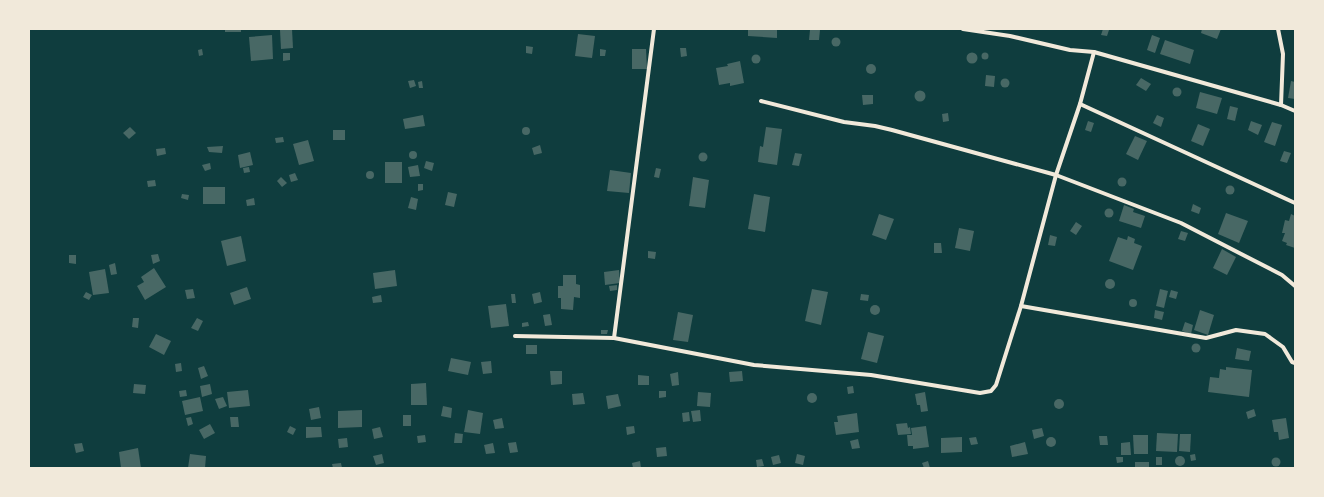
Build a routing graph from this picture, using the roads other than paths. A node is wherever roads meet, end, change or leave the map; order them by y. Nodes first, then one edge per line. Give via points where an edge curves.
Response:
1 (654, 29) edge
2 (963, 29) edge
3 (1278, 29) edge
4 (1094, 52) junction
5 (761, 100) dead end
6 (1080, 104) junction
7 (1282, 105) junction
8 (1295, 111) edge
9 (1056, 175) junction
10 (1295, 203) edge
11 (1295, 286) edge
12 (1021, 306) junction
13 (515, 336) dead end
14 (614, 338) junction
15 (1295, 363) edge

1 - 14 street
2 - 4 street via 1010,36 1070,50
3 - 7 street via 1284,54
4 - 6 street
4 - 7 street
5 - 9 street via 844,122 892,130
6 - 9 street
6 - 10 street
7 - 8 street
9 - 11 street via 1181,223 1282,275
9 - 12 street
12 - 14 street via 996,385 991,391 980,393 871,375 754,365
12 - 15 street via 1206,338 1236,330 1265,334 1283,347
13 - 14 street

